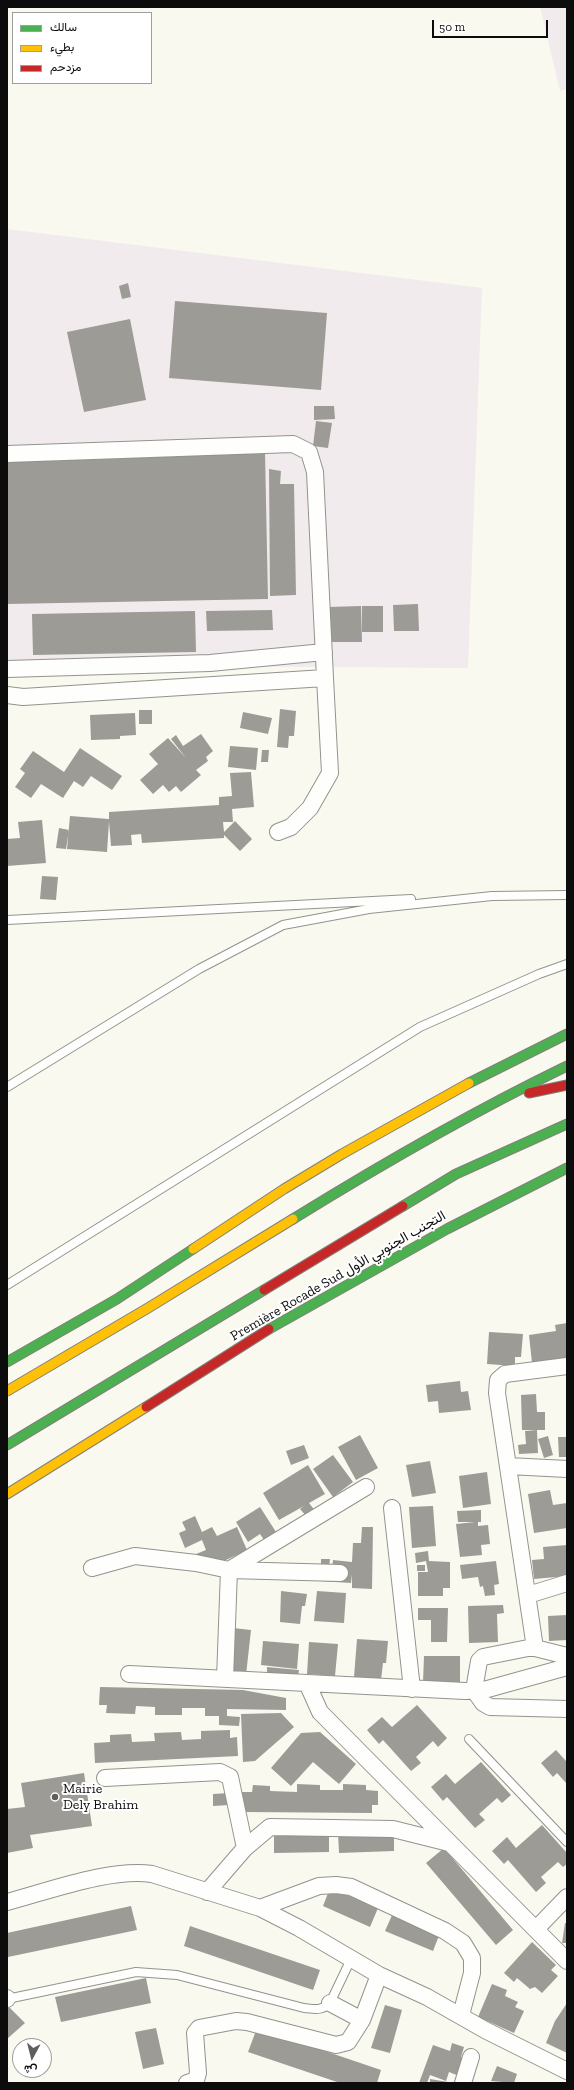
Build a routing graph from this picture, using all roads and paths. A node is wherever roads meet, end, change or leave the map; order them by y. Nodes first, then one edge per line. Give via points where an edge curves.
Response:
1 (7, 454) edge
2 (324, 652) junction
3 (7, 669) edge
4 (325, 678) junction
5 (7, 695) edge
6 (278, 832) dead end
7 (567, 895) edge
8 (492, 896) junction
9 (7, 920) edge
10 (567, 964) edge
11 (567, 1034) edge
12 (567, 1066) edge
13 (567, 1085) edge
14 (7, 1087) edge
15 (486, 1105) junction
16 (567, 1124) edge
17 (567, 1168) edge
18 (567, 1176) edge
19 (540, 1180) junction
20 (7, 1285) edge
21 (7, 1362) edge
22 (567, 1366) edge
23 (7, 1391) edge
24 (7, 1445) edge
25 (508, 1466) junction
26 (567, 1469) edge
27 (366, 1487) dead end
28 (7, 1494) edge
29 (392, 1508) dead end
30 (92, 1568) dead end
31 (229, 1570) junction
32 (340, 1573) dead end
33 (567, 1583) edge
34 (528, 1595) junction
35 (535, 1648) junction
36 (567, 1656) edge
37 (567, 1668) edge
38 (129, 1674) dead end
39 (225, 1678) junction
40 (308, 1683) junction
41 (412, 1689) junction
42 (474, 1690) junction
43 (567, 1709) edge
44 (469, 1739) dead end
45 (105, 1778) dead end
46 (567, 1842) edge
47 (450, 1843) junction
48 (244, 1848) junction
49 (207, 1892) junction
50 (567, 1897) edge
51 (7, 1902) edge
52 (260, 1908) junction
53 (536, 1929) junction
54 (351, 1959) junction
55 (567, 1961) edge
56 (379, 1975) junction
57 (7, 1999) edge
58 (330, 2003) junction
59 (461, 2015) junction
60 (362, 2020) junction
61 (470, 2057) dead end
62 (567, 2071) edge
63 (187, 2083) edge
64 (463, 2083) edge

1 - 2 street via 293,444 309,452 315,472
2 - 3 street via 210,663 16,671
2 - 4 street
4 - 5 street via 31,696
4 - 6 street via 330,773 310,808 291,827
7 - 8 lane
8 - 9 lane
8 - 14 lane via 369,909 283,925 199,969
10 - 20 lane via 420,1027
11 - 21 highway via 471,1082 342,1154 118,1299
12 - 15 highway
13 - 15 highway
15 - 23 highway via 328,1196 195,1280
16 - 24 highway, Première Rocade Sud التجنب الجنوبي الأول via 456,1174
17 - 19 highway, Première Rocade Sud التجنب الجنوبي الأول
18 - 19 highway
19 - 28 highway, Première Rocade Sud التجنب الجنوبي الأول via 281,1322
22 - 25 street via 506,1374 498,1380
25 - 26 street
25 - 34 street
27 - 31 street
29 - 41 street
30 - 31 street via 135,1556 196,1563
31 - 32 street
31 - 39 street
33 - 34 street
34 - 35 street
35 - 36 street
35 - 42 street via 521,1648 483,1657 479,1660
37 - 42 street via 484,1690
38 - 39 street
39 - 40 street
40 - 41 street
40 - 47 street via 320,1712
41 - 42 street
42 - 43 street via 483,1703 490,1707
44 - 46 lane
45 - 48 street via 220,1772 230,1777
47 - 48 street via 393,1829 270,1827
47 - 53 street
48 - 49 street
49 - 51 street via 152,1874 137,1872 117,1874
49 - 52 street
50 - 53 street
52 - 54 street via 300,1928
52 - 59 street via 319,1886 336,1885 351,1887 445,1931 463,1943 472,1958 472,1973
53 - 55 street
54 - 56 street
54 - 58 lane
56 - 59 street
56 - 60 street
57 - 58 lane via 136,1972 177,1974 304,2008 325,2008
58 - 60 street
59 - 62 street via 485,2030
60 - 63 street via 348,2042 336,2045 236,2021 199,2028 195,2033 198,2074 196,2080
61 - 64 street

